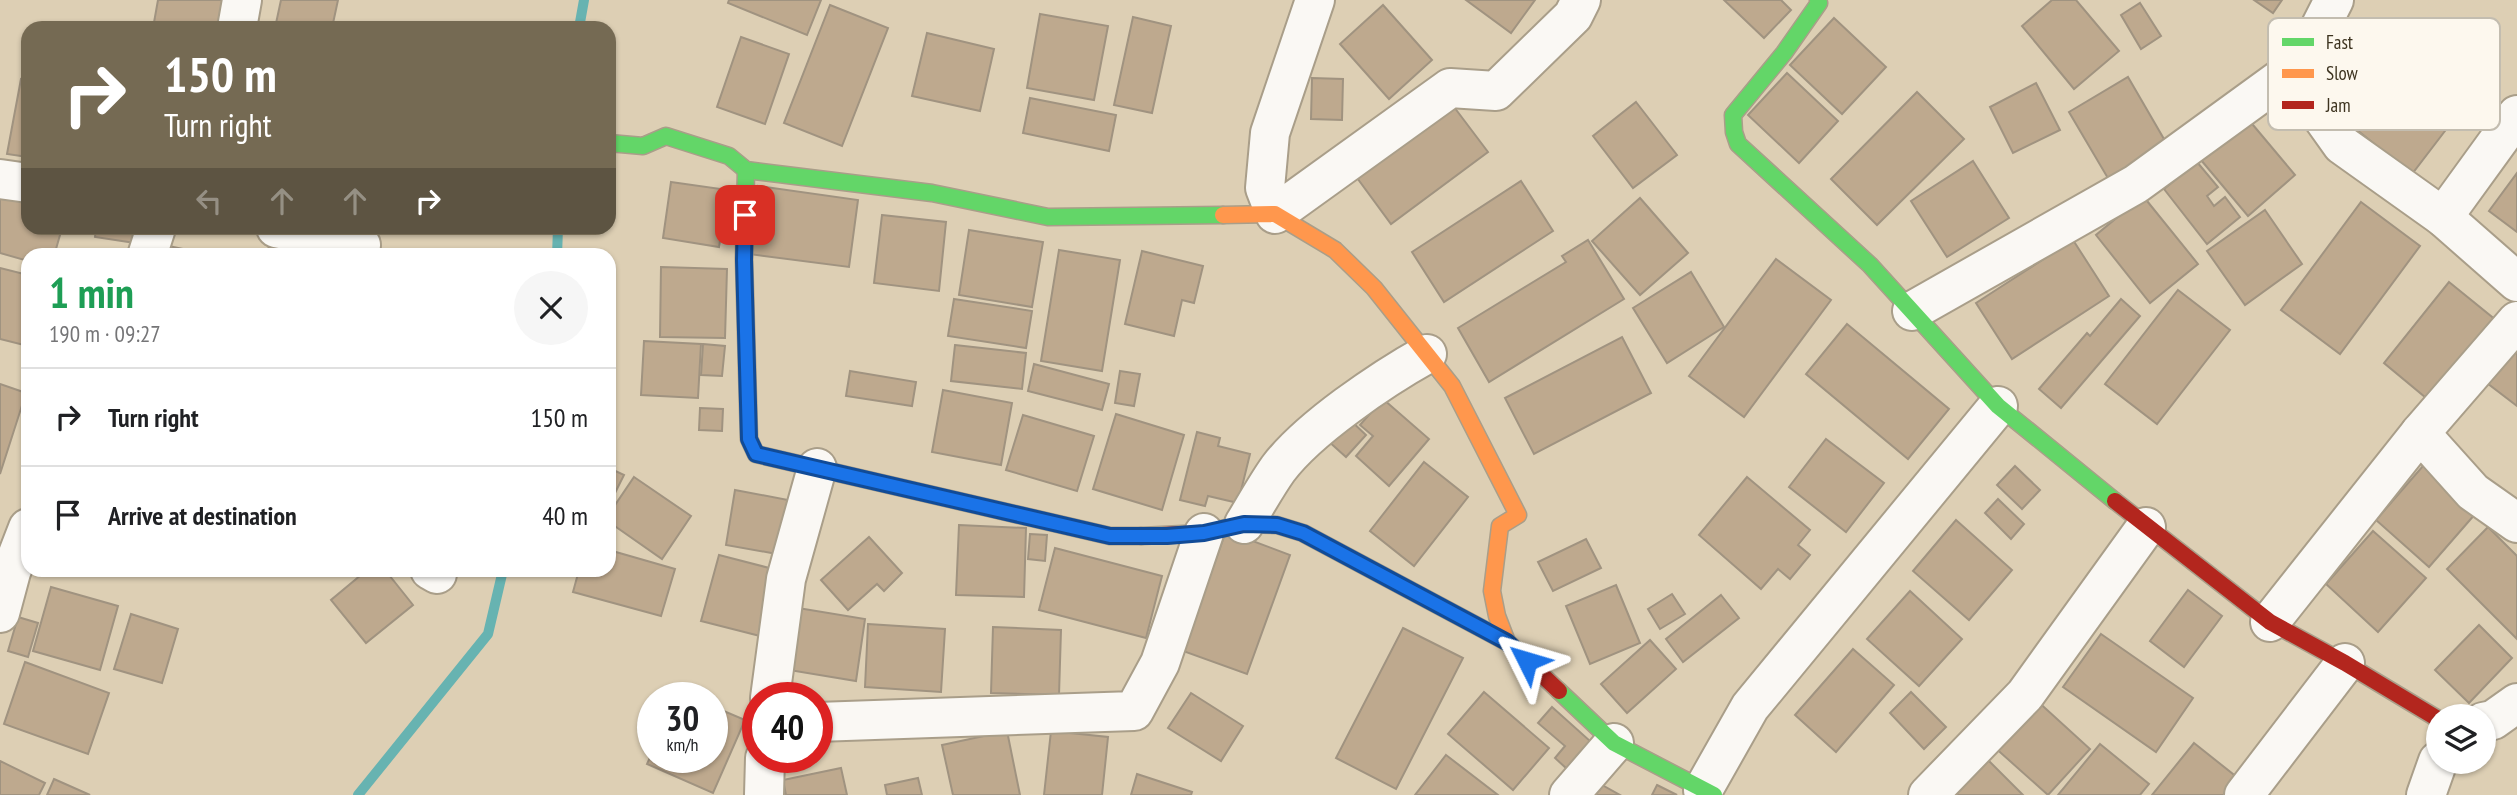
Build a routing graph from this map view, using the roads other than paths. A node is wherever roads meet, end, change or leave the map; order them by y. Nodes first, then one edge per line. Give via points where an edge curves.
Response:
1 (242, 0) edge
2 (1315, 0) edge
3 (1581, 0) edge
4 (1818, 0) edge
5 (2334, 0) edge
6 (2325, 18) edge
7 (238, 21) edge
8 (2268, 88) edge
9 (2517, 114) edge
10 (2331, 130) edge
11 (616, 144) edge
12 (746, 170) junction
13 (0, 179) edge
14 (21, 182) edge
15 (1275, 214) junction
16 (2443, 217) junction
17 (309, 235) edge
18 (361, 246) dead end
19 (2517, 282) edge
20 (1912, 311) junction
21 (2517, 321) edge
22 (1427, 354) junction
23 (1998, 406) junction
24 (2420, 433) junction
25 (817, 468) junction
26 (2516, 521) edge
27 (1244, 524) junction
28 (2146, 527) junction
29 (1204, 533) junction
30 (21, 541) edge
31 (6, 570) edge
32 (0, 613) edge
33 (2270, 622) junction
34 (1507, 642) junction
35 (2345, 663) junction
36 (772, 682) edge
37 (2517, 703) edge
38 (2426, 712) edge
39 (2496, 717) edge
40 (833, 721) edge
41 (1614, 743) junction
42 (765, 773) edge
43 (2433, 774) edge
44 (1708, 792) edge
45 (764, 795) edge
46 (1569, 795) edge
47 (1928, 795) edge
48 (2244, 795) edge
49 (2426, 795) edge

1 - 7 street
2 - 15 street via 1269,133 1265,188
3 - 15 street via 1573,16 1496,91 1450,88
4 - 20 street via 1784,54 1733,115 1733,137 1746,156 1870,265
5 - 6 street
8 - 20 street via 2136,184
9 - 16 street
10 - 16 street via 2342,145
11 - 12 street via 643,146 666,136 729,156
12 - 15 street via 932,193 1048,218
12 - 25 street via 749,439 756,454
13 - 14 street
15 - 22 street via 1335,250 1374,288
16 - 19 street
17 - 18 street
20 - 23 street
21 - 24 street
22 - 27 street via 1391,374 1310,437 1279,468
22 - 34 street via 1452,386 1518,515 1500,526 1492,591
23 - 28 street
23 - 44 street via 1750,707
24 - 26 street via 2473,492
24 - 33 street
25 - 29 street via 1110,536
25 - 36 street via 786,579
27 - 29 street
27 - 34 street via 1277,525 1303,533
28 - 33 street
28 - 47 street via 2025,695
29 - 40 street via 1160,663 1134,711
30 - 31 street
31 - 32 street
33 - 35 street
34 - 41 street
35 - 38 street
35 - 48 street
37 - 39 street
41 - 44 street
41 - 46 street
42 - 45 street
43 - 49 street

